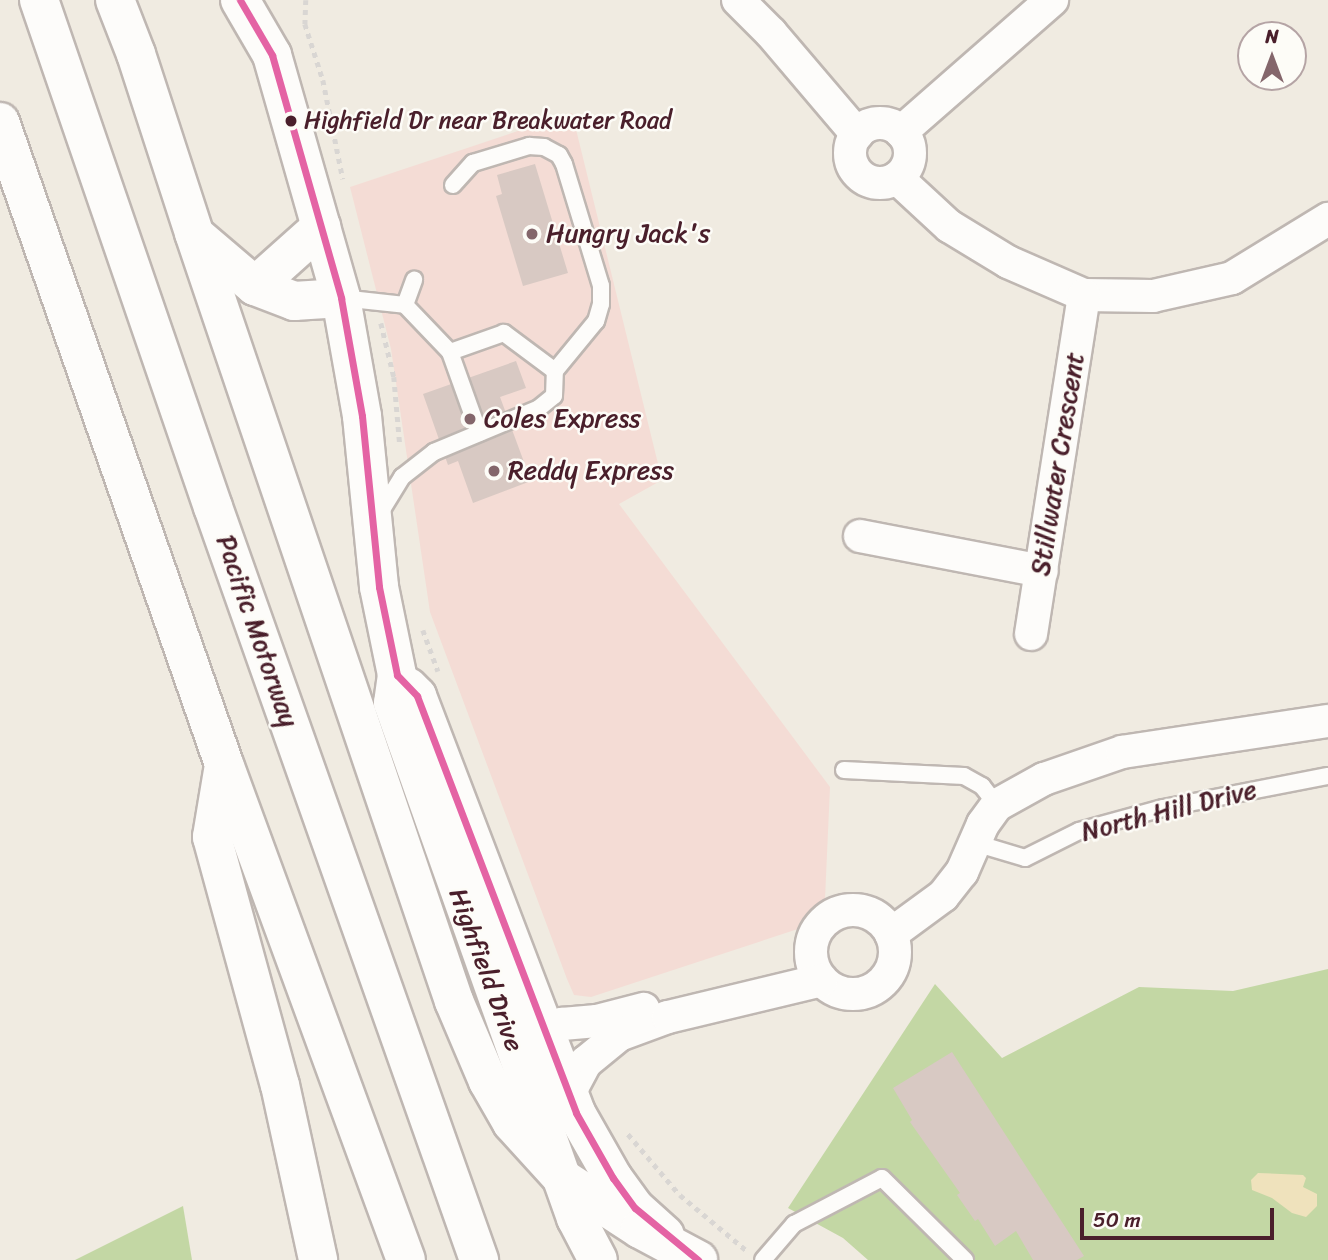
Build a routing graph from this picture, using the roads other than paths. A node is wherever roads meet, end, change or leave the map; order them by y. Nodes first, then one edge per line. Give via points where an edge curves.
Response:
1 (39, 0) edge
2 (115, 0) edge
3 (240, 0) edge
4 (738, 0) edge
5 (1052, 0) edge
6 (0, 122) edge
7 (901, 132) junction
8 (857, 134) junction
9 (897, 178) junction
10 (453, 185) dead end
11 (1328, 219) edge
12 (321, 227) junction
13 (194, 233) junction
14 (414, 280) dead end
15 (255, 286) junction
16 (1084, 295) junction
17 (341, 298) junction
18 (405, 305) junction
19 (450, 352) junction
20 (555, 371) junction
21 (478, 433) junction
22 (373, 524) junction
23 (860, 536) dead end
24 (1042, 571) junction
25 (1031, 634) dead end
26 (397, 675) junction
27 (1328, 721) edge
28 (224, 764) junction
29 (844, 770) dead end
30 (1328, 776) edge
31 (997, 805) junction
32 (975, 844) junction
33 (891, 934) junction
34 (817, 971) junction
35 (546, 1030) junction
36 (525, 1077) junction
37 (570, 1099) junction
38 (562, 1178) junction
39 (758, 1257) edge
40 (318, 1260) edge
41 (406, 1260) edge
42 (479, 1260) edge
43 (598, 1260) edge
44 (698, 1260) edge
45 (965, 1260) edge

1 - 42 main road, Pacific Motorway
2 - 13 main road
3 - 12 main road, Highfield Drive via 272,55
4 - 8 street
5 - 7 street
6 - 28 main road
7 - 8 street via 883,123
7 - 9 street via 910,156
8 - 9 street via 850,157 859,176 879,184
9 - 16 street via 949,226 1008,262
10 - 20 lane via 473,163 529,146 544,147 559,155 564,164 601,286 601,304 596,321
11 - 16 street via 1232,278 1153,296
12 - 15 main road
12 - 17 main road, Highfield Drive
13 - 15 main road
13 - 38 main road via 454,1001 502,1108
14 - 18 lane
15 - 17 main road via 294,301
16 - 24 street, Stillwater Crescent
17 - 18 lane
17 - 22 main road, Highfield Drive via 362,416
18 - 19 lane
19 - 20 lane via 504,333
19 - 21 lane
20 - 21 lane via 554,396 539,408
21 - 22 lane via 434,452 402,477
22 - 26 main road, Highfield Drive via 379,587
23 - 24 street
24 - 25 street, Stillwater Crescent
26 - 35 main road, Highfield Drive via 417,696
26 - 36 main road, Highfield Drive via 393,704
27 - 31 street via 1122,752 1044,779
28 - 40 main road via 212,837 280,1085
28 - 41 main road
29 - 31 lane via 964,776 982,786
30 - 32 lane, North Hill Drive via 1163,808 1079,831 1025,858
31 - 32 street
32 - 33 street via 962,872 943,896
33 - 34 street via 896,952 893,966 874,988 846,993
33 - 34 street via 885,923 867,912 844,911 831,916 812,942
34 - 35 street
34 - 37 street via 620,1035 586,1062
35 - 36 main road
35 - 37 main road, Highfield Drive
36 - 38 main road, Highfield Drive
37 - 44 main road, Highfield Drive via 624,1194 649,1221
38 - 43 main road, Highfield Drive via 581,1231
38 - 44 main road via 631,1224
39 - 45 lane via 794,1224 882,1178

